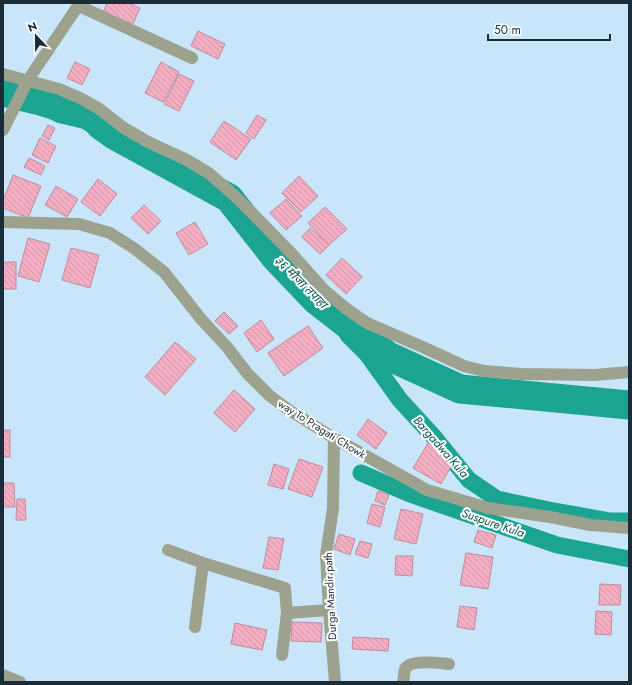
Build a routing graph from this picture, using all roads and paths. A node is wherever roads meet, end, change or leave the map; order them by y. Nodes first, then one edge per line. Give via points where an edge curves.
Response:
1 (80, 4) edge
2 (192, 58) dead end
3 (3, 74) edge
4 (26, 83) junction
5 (3, 130) edge
6 (3, 222) edge
7 (629, 372) edge
8 (334, 438) junction
9 (629, 528) edge
10 (168, 550) dead end
11 (203, 563) junction
12 (329, 610) junction
13 (287, 612) junction
14 (195, 627) dead end
15 (282, 655) dead end
16 (449, 664) dead end
17 (3, 675) edge
18 (20, 682) edge
19 (335, 682) edge
20 (404, 682) edge

1 - 2 street
1 - 4 street
3 - 4 street
4 - 5 street
4 - 7 street via 59,89 80,98 124,128 210,174 253,214 325,291 367,323 464,366 484,371 595,375
6 - 8 street, way To Pragati Chowk via 79,224 110,233 135,249 164,272 247,373 270,396
8 - 9 street, way To Pragati Chowk via 426,490 488,508 590,525
8 - 12 street, Durga Mandir path via 333,508 326,555
10 - 11 street
11 - 13 street via 285,588
11 - 14 street
12 - 13 street
12 - 19 street, Durga Mandir path
13 - 15 street
16 - 20 street via 414,663 405,670
17 - 18 street

